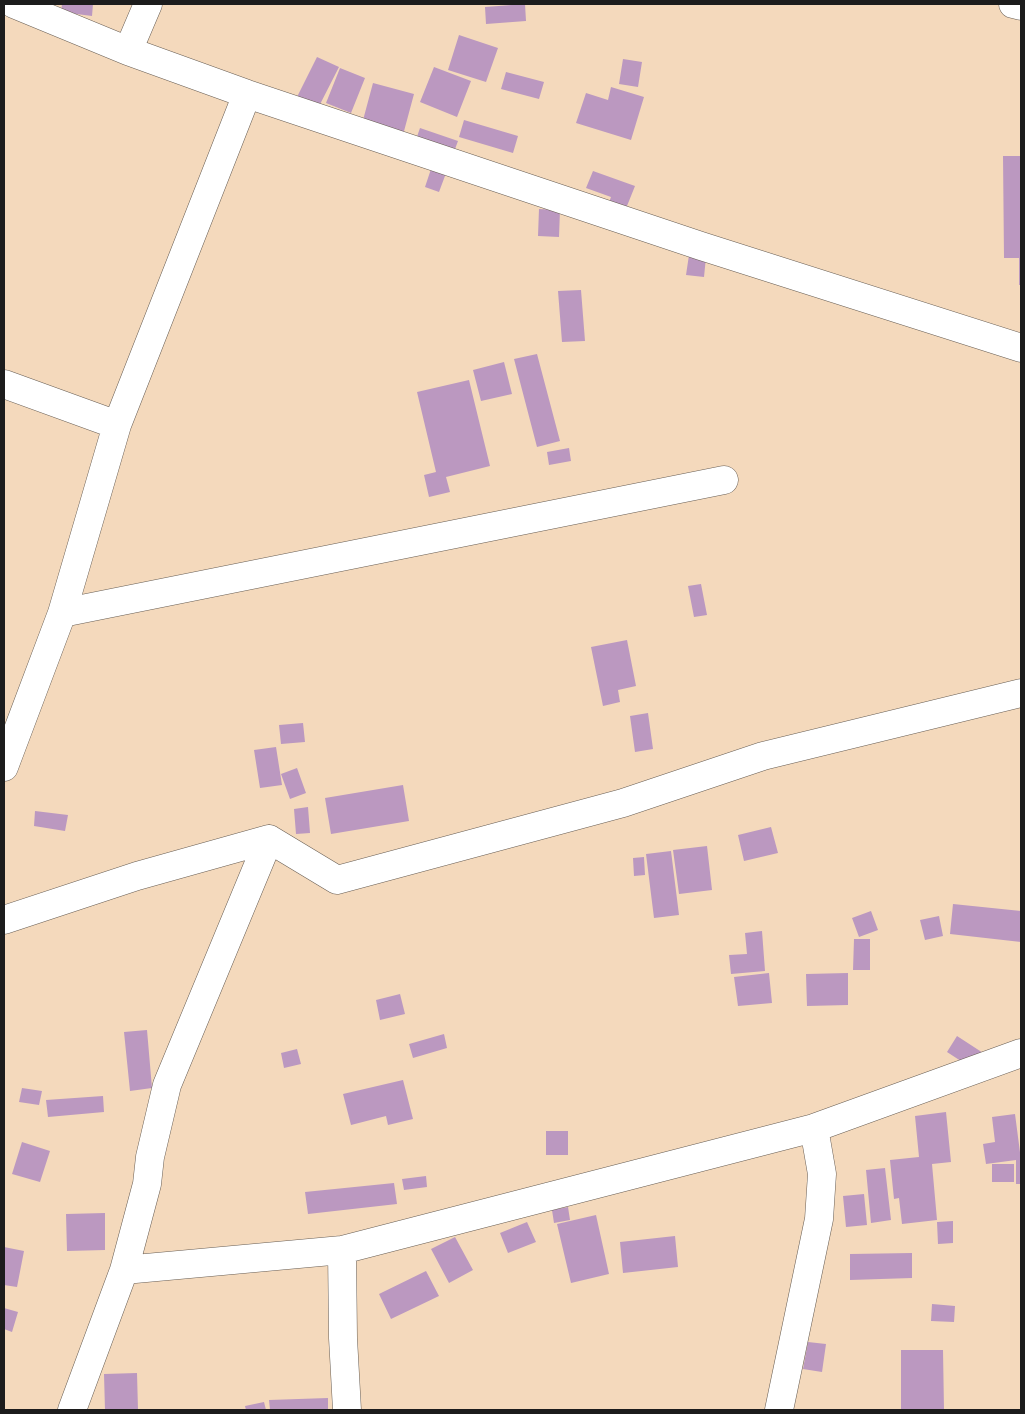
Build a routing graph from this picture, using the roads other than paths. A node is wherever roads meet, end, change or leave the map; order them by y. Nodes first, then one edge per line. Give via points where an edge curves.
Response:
1 (14, 4) edge
2 (148, 4) edge
3 (1013, 4) edge
4 (1021, 6) edge
5 (128, 51) junction
6 (247, 94) junction
7 (1021, 348) edge
8 (4, 384) edge
9 (117, 425) junction
10 (724, 480) dead end
11 (62, 613) junction
12 (1021, 693) edge
13 (4, 767) edge
14 (269, 839) junction
15 (4, 920) edge
16 (1021, 1053) edge
17 (814, 1128) junction
18 (342, 1250) junction
19 (124, 1270) junction
20 (72, 1410) edge
21 (347, 1410) edge
22 (779, 1410) edge

1 - 5 street
2 - 5 street
3 - 4 street
5 - 6 street
6 - 7 street via 700,246
6 - 9 street
8 - 9 street
9 - 11 street
10 - 11 street
11 - 13 street
12 - 14 street via 763,756 623,803 337,880
14 - 15 street via 137,876
14 - 19 street via 167,1085 147,1184
16 - 17 street
17 - 18 street
17 - 22 street via 822,1174 819,1219
18 - 19 street
18 - 21 street
19 - 20 street

